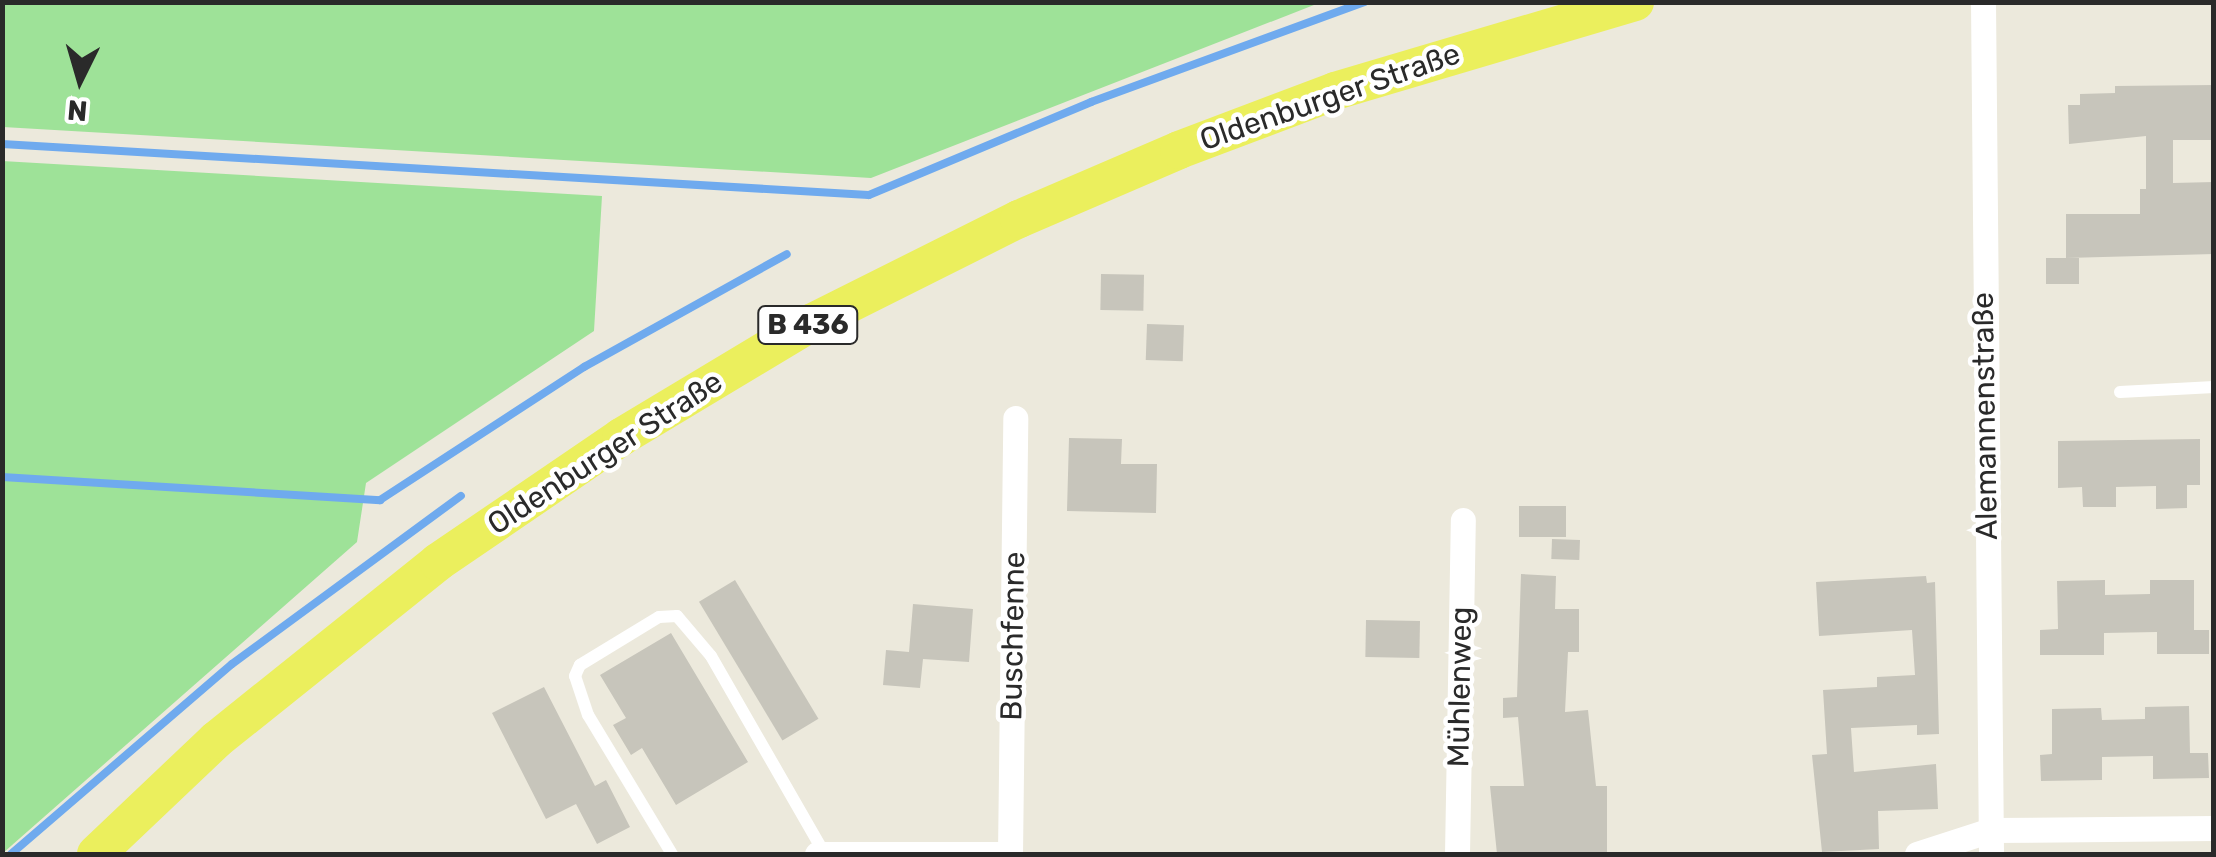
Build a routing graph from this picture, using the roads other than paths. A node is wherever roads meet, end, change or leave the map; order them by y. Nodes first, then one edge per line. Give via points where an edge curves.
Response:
1 (1635, 2) edge
2 (1983, 2) edge
3 (2214, 387) edge
4 (2120, 392) dead end
5 (1015, 418) dead end
6 (1463, 520) dead end
7 (2214, 828) edge
8 (1991, 842) edge
9 (96, 854) edge
10 (672, 854) edge
11 (817, 854) edge
12 (825, 854) edge
13 (1010, 854) edge
14 (1457, 854) edge
15 (1917, 854) edge

1 - 9 main road, Oldenburger Straße / B 436 via 1336,91 1197,143 1019,219 811,324 621,437 438,562 216,740
2 - 8 street, Alemannenstraße
3 - 4 lane
5 - 13 street, Buschfenne
6 - 14 street, Mühlenweg
7 - 8 street
8 - 15 street
10 - 12 lane via 588,716 575,676 580,665 659,617 677,616 712,656
11 - 12 street
12 - 13 street

